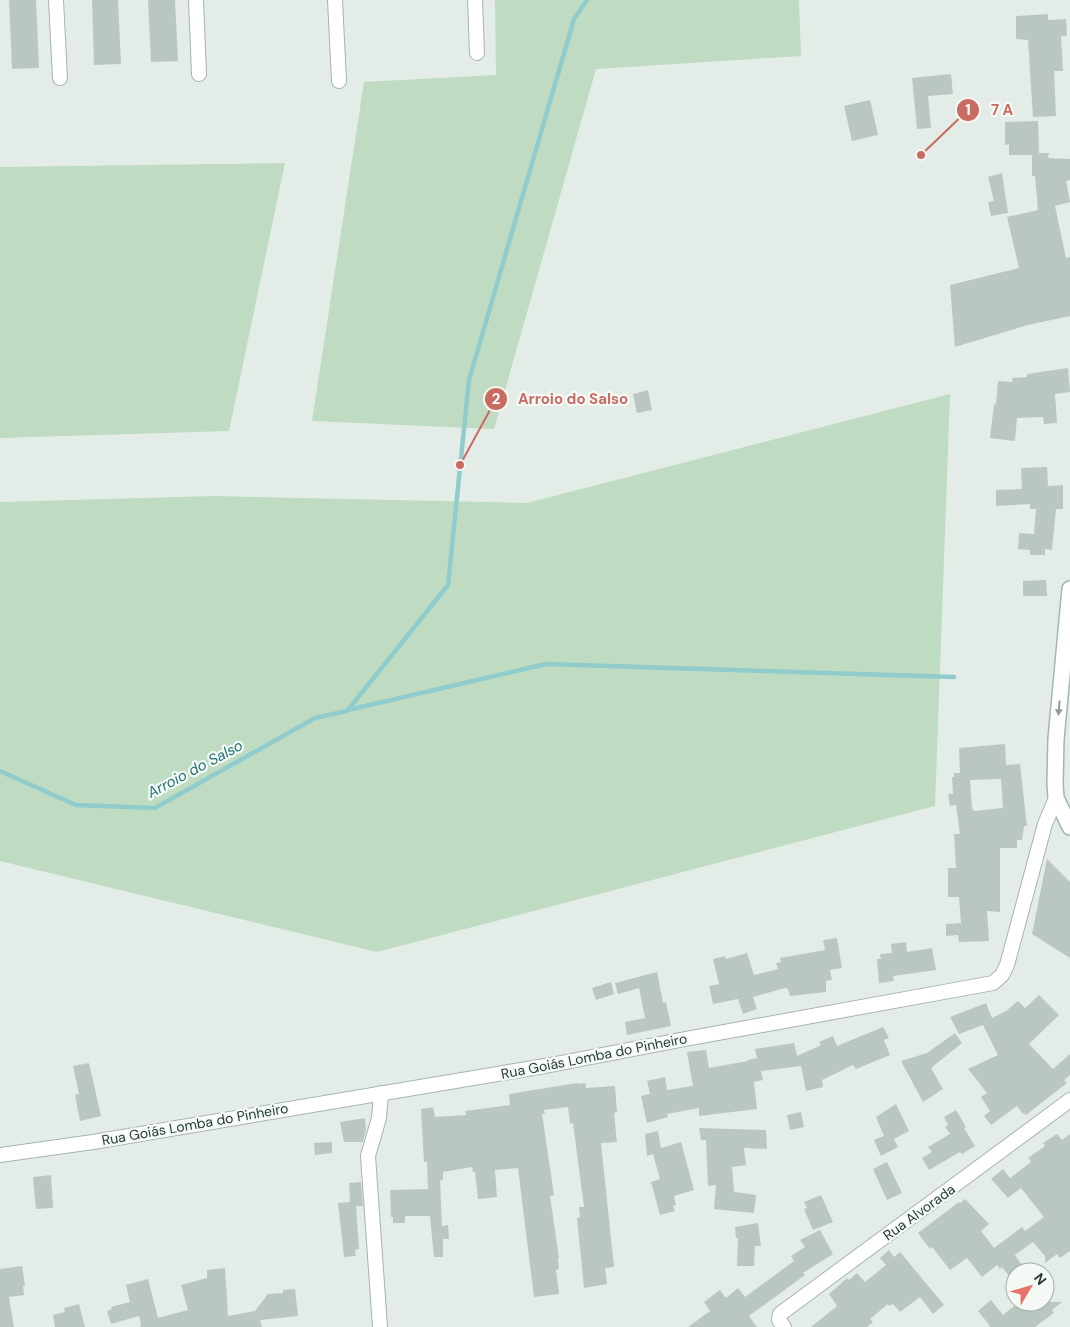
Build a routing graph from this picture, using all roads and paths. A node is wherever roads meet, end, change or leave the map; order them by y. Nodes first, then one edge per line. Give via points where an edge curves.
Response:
1 (56, 0) edge
2 (196, 0) edge
3 (335, 0) edge
4 (475, 0) edge
5 (477, 54) dead end
6 (199, 74) dead end
7 (60, 78) dead end
8 (338, 81) dead end
9 (1070, 589) edge
10 (1056, 798) junction
11 (1070, 827) edge
12 (381, 1093) junction
13 (1070, 1100) edge
14 (0, 1155) edge
15 (380, 1327) edge
16 (784, 1327) edge

1 - 7 street
2 - 6 street
3 - 8 street
4 - 5 street
9 -> 10 main road via 1056,739
10 - 11 main road
10 - 12 street, Rua Goiás Lomba do Pinheiro via 1045,824 1007,965 993,983 546,1066
12 - 14 street, Rua Goiás Lomba do Pinheiro
12 - 15 street via 379,1118 368,1156
13 - 16 street, Rua Alvorada via 780,1314 779,1320

